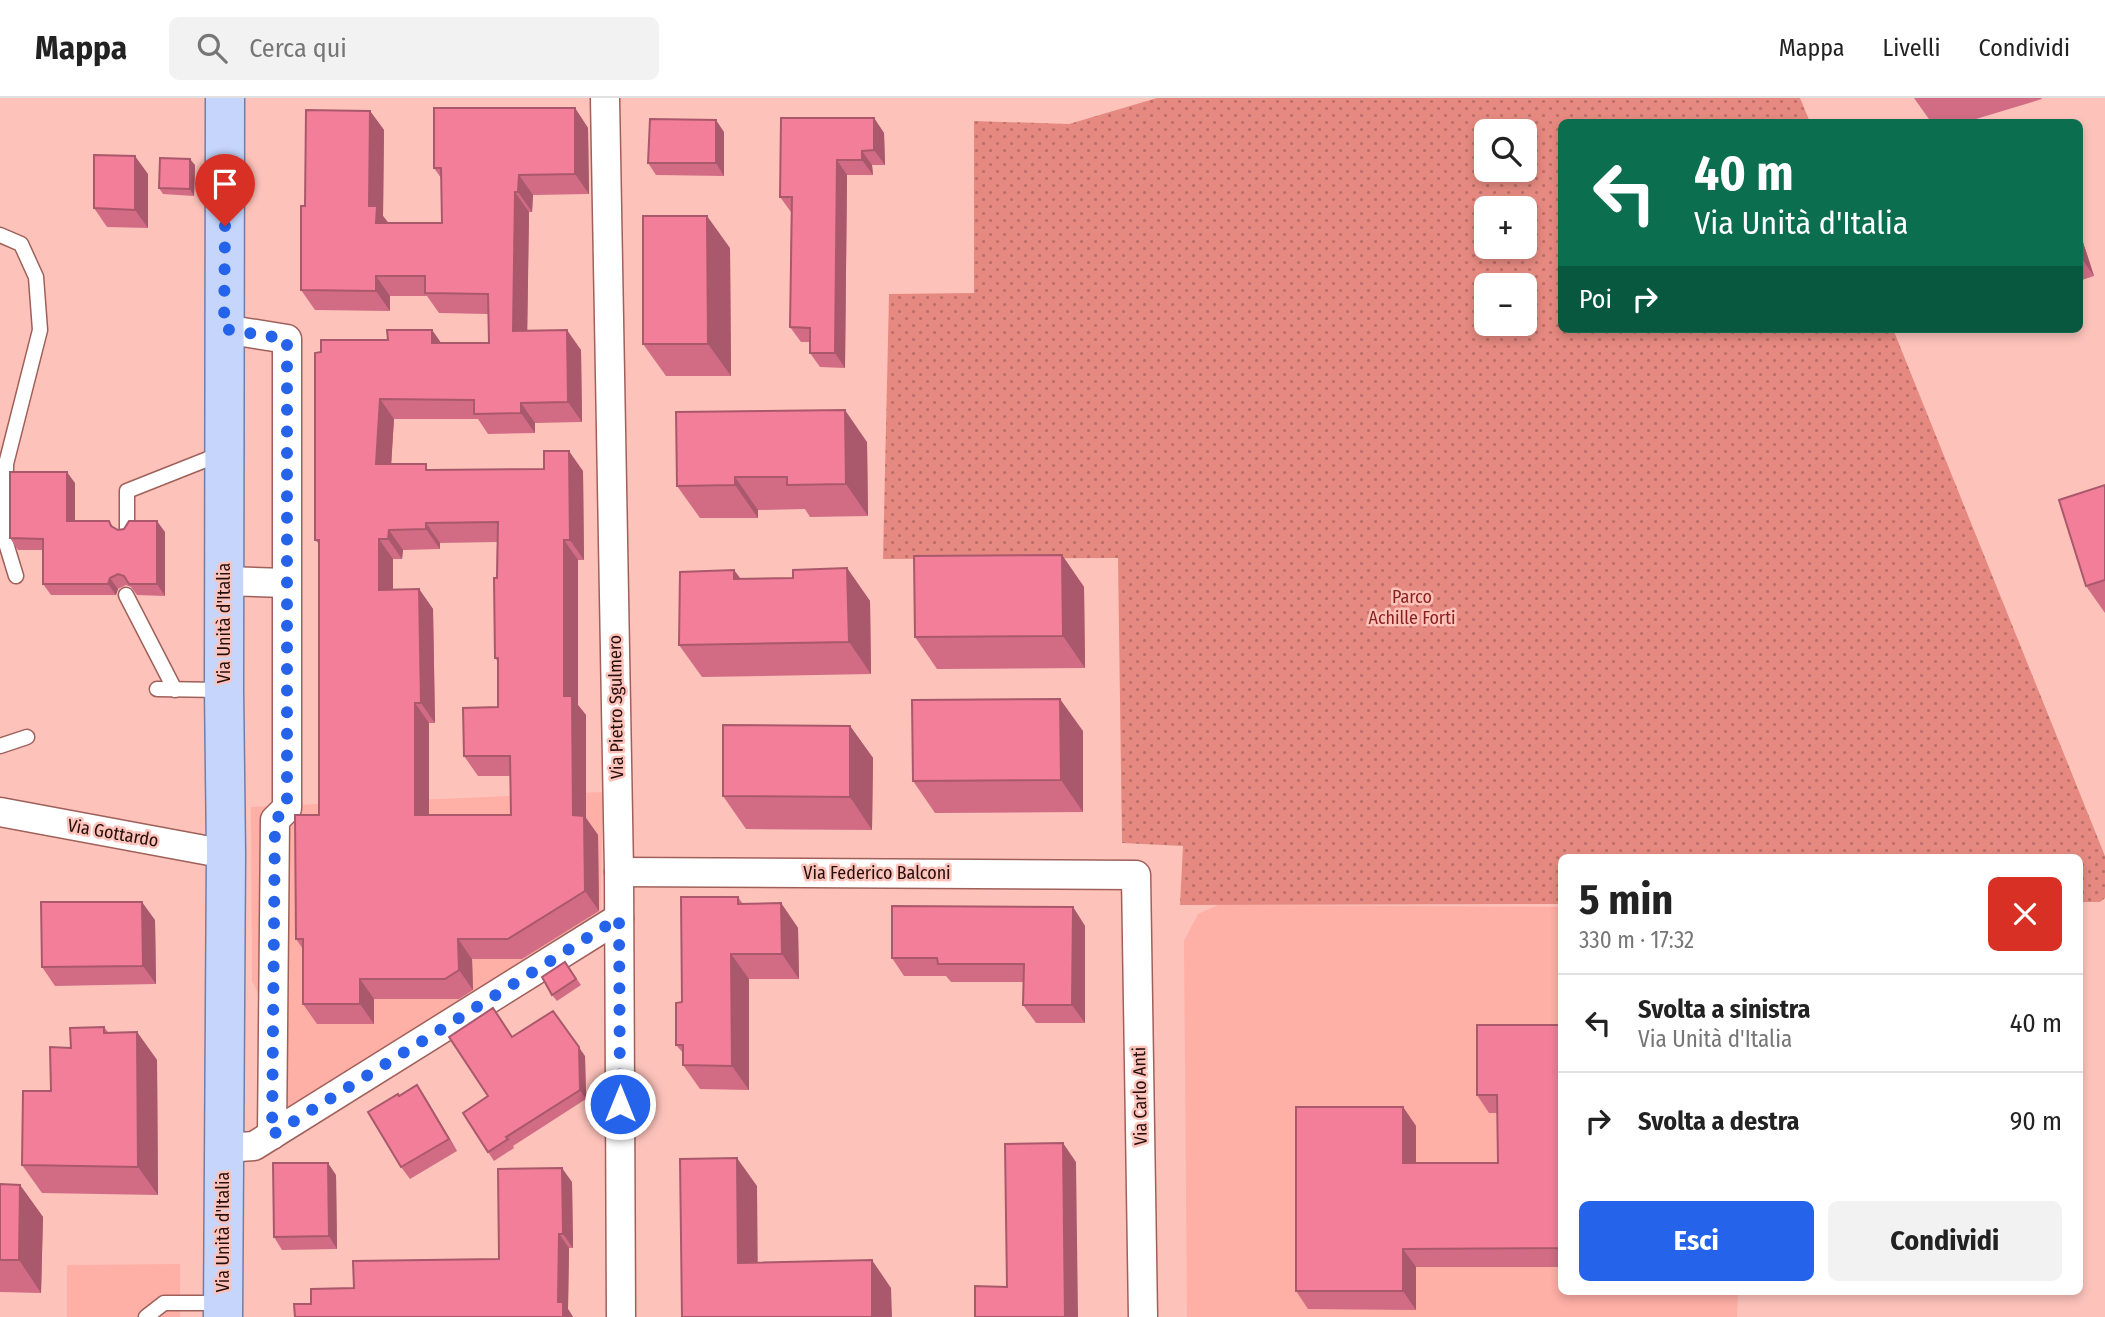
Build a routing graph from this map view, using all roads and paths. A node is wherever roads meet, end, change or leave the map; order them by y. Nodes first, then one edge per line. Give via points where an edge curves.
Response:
1 (225, 98) edge
2 (605, 98) edge
3 (0, 235) edge
4 (224, 329) junction
5 (224, 452) junction
6 (127, 532) edge
7 (16, 576) dead end
8 (224, 581) junction
9 (286, 583) junction
10 (127, 595) edge
11 (157, 689) dead end
12 (175, 690) junction
13 (224, 690) junction
14 (27, 737) dead end
15 (0, 746) edge
16 (0, 813) edge
17 (226, 854) junction
18 (619, 872) junction
19 (1136, 875) joint
20 (619, 918) junction
21 (272, 1135) junction
22 (224, 1147) junction
23 (223, 1310) edge
24 (146, 1317) edge
25 (621, 1317) edge
26 (1143, 1317) edge

1 - 4 main road, Via Unità d'Italia
2 - 18 street, Via Pietro Sgulmero
3 - 7 lane via 21,244 36,277 40,330 6,464 5,540
4 - 5 main road, Via Unità d'Italia
4 - 9 street via 287,339
5 - 6 lane via 127,491
5 - 8 main road, Via Unità d'Italia
8 - 9 street
8 - 13 main road, Via Unità d'Italia
9 - 21 street via 287,808 275,820
10 - 12 lane
11 - 12 lane
12 - 13 lane
13 - 17 main road, Via Unità d'Italia
14 - 15 lane
16 - 17 street, Via Gottardo
17 - 22 main road, Via Unità d'Italia
18 - 19 street, Via Federico Balconi
18 - 20 street, Via Pietro Sgulmero
19 - 26 street, Via Carlo Anti
20 - 21 street, Via Unità d'Italia
20 - 25 street, Via Pietro Sgulmero
21 - 22 street, Via Unità d'Italia via 254,1146
22 - 23 main road, Via Unità d'Italia
23 - 24 lane via 163,1303

